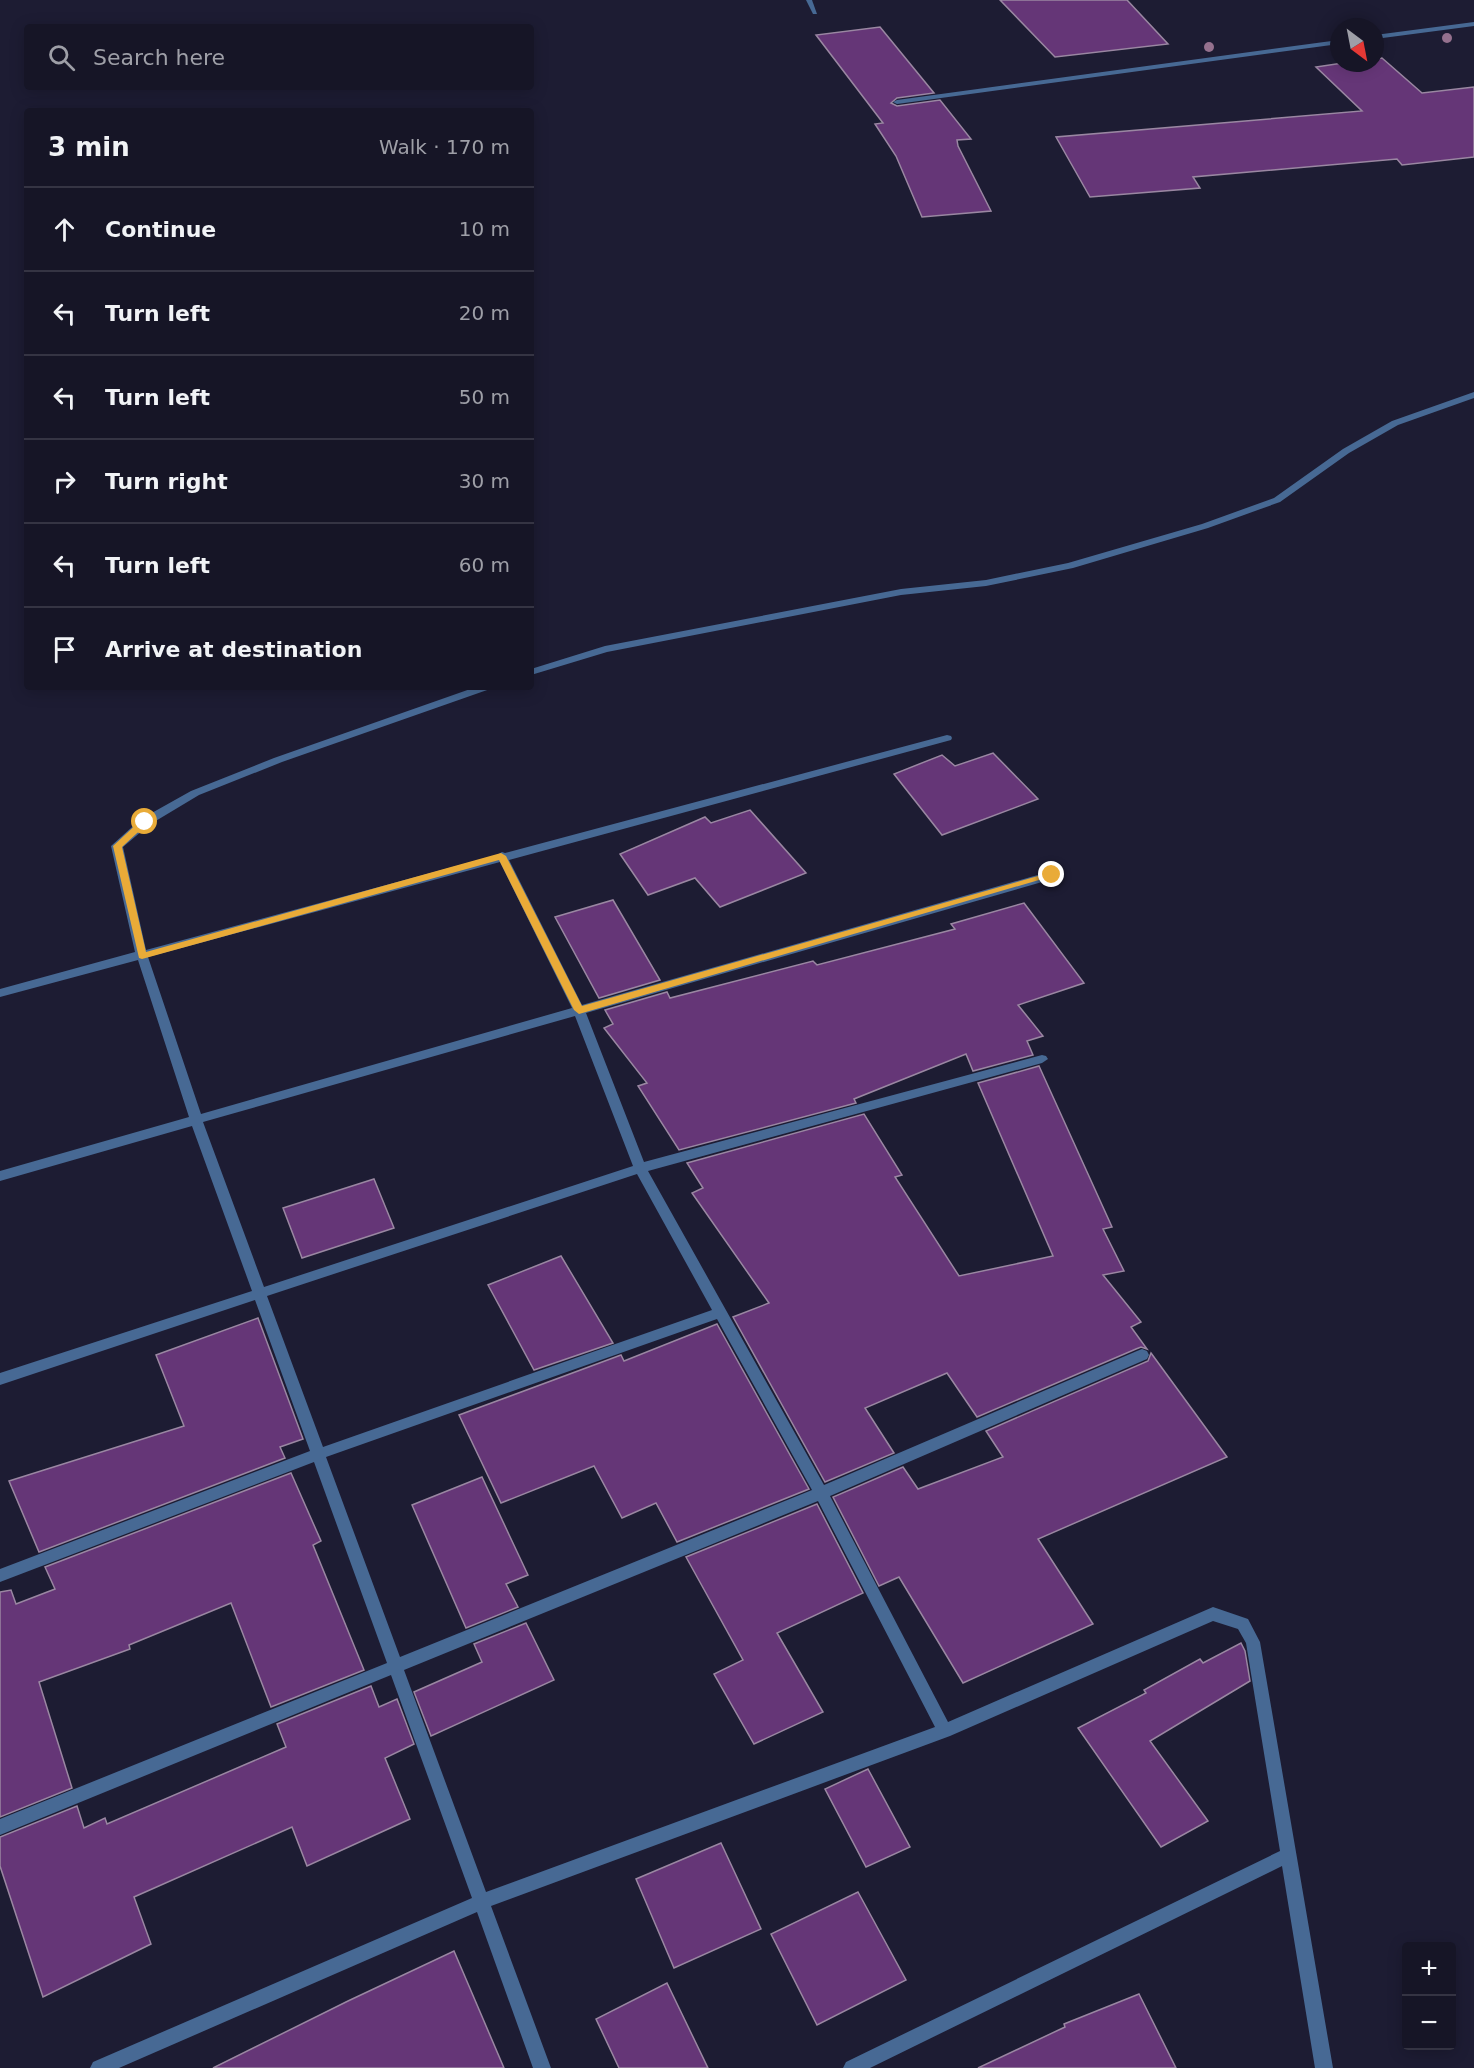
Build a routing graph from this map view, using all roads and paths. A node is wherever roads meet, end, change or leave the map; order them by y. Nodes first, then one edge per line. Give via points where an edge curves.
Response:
1 (809, 0) edge
2 (815, 14) dead end
3 (1474, 24) edge
4 (1384, 36) edge
5 (1330, 43) edge
6 (897, 102) dead end
7 (1474, 395) edge
8 (534, 671) edge
9 (477, 690) edge
10 (948, 738) dead end
11 (501, 856) junction
12 (1052, 875) dead end
13 (142, 956) junction
14 (0, 993) edge
15 (579, 1010) junction
16 (1042, 1059) dead end
17 (196, 1119) junction
18 (640, 1168) junction
19 (0, 1176) edge
20 (259, 1294) junction
21 (721, 1312) junction
22 (1142, 1355) dead end
23 (0, 1379) edge
24 (320, 1454) junction
25 (821, 1493) junction
26 (0, 1576) edge
27 (395, 1667) junction
28 (945, 1731) junction
29 (0, 1827) edge
30 (1288, 1855) junction
31 (480, 1902) junction
32 (99, 2068) edge
33 (542, 2068) edge
34 (852, 2068) edge
35 (1324, 2068) edge

1 - 2 street
3 - 4 street
5 - 6 street
7 - 8 street via 1395,423 1346,451 1276,500 1082,563 986,584 901,592 605,649
9 - 13 street via 267,764 195,793 145,822 117,846
10 - 11 street
11 - 13 street
11 - 15 street
12 - 15 street
13 - 14 street
13 - 17 street
15 - 17 street
15 - 18 street
16 - 18 street
17 - 19 street
17 - 20 street
18 - 20 street
18 - 21 street
20 - 23 street
20 - 24 street
21 - 24 street
21 - 25 street
22 - 25 street
24 - 26 street
24 - 27 street
25 - 27 street
25 - 28 street
27 - 29 street
27 - 31 street
28 - 30 street via 1213,1614 1243,1624 1253,1642
28 - 31 street
30 - 34 street
30 - 35 street
31 - 32 street
31 - 33 street

